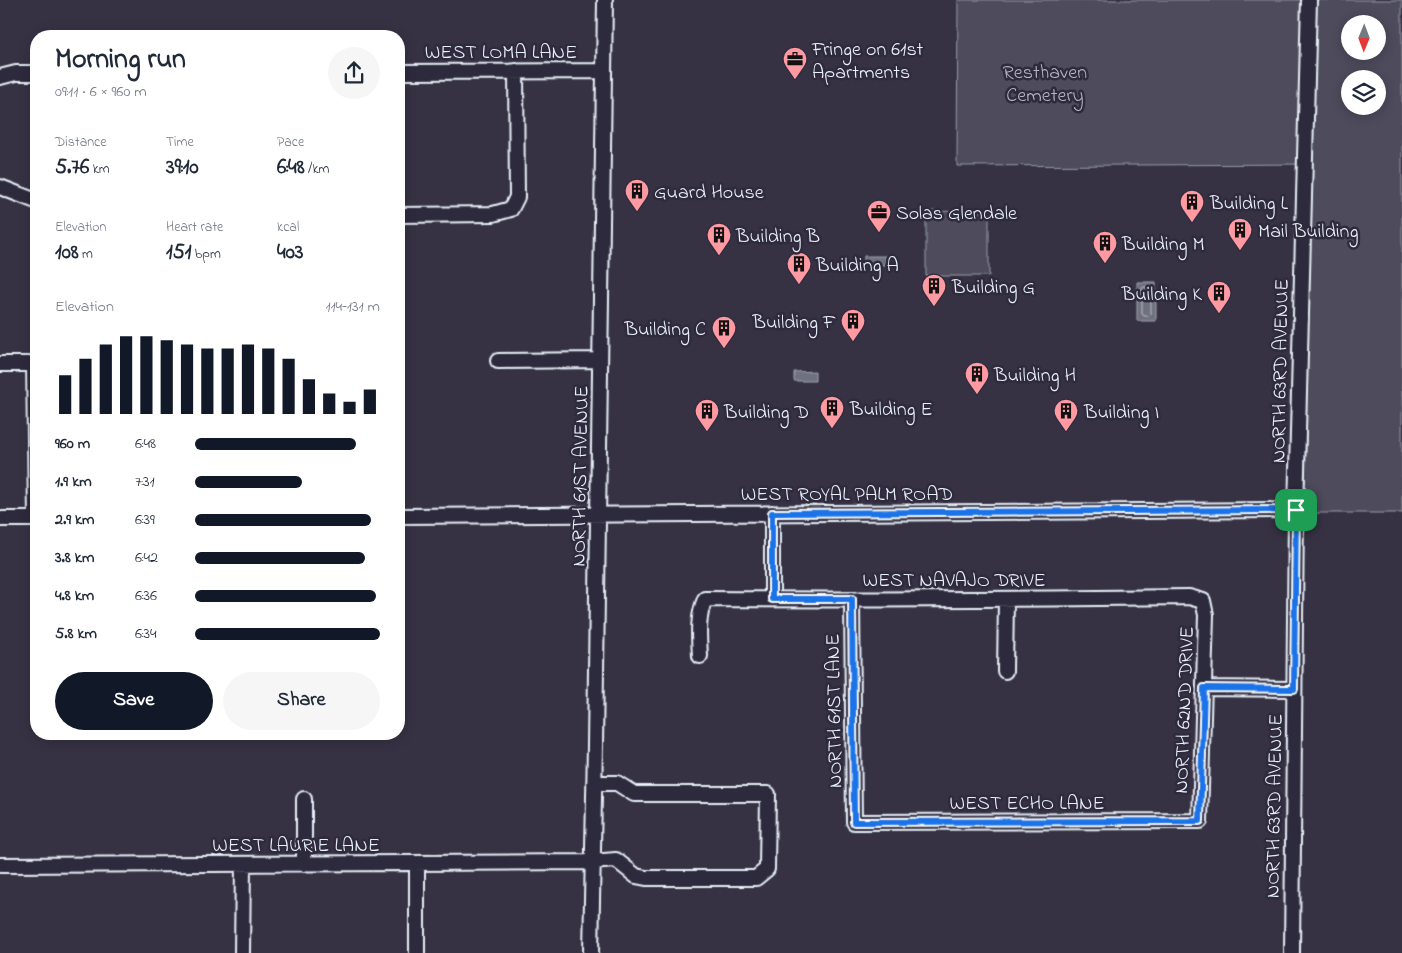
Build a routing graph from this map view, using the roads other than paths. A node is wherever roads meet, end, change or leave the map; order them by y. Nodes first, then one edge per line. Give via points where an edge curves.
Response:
1 (604, 0) edge
2 (1309, 0) edge
3 (604, 71) junction
4 (405, 72) edge
5 (516, 72) junction
6 (30, 73) edge
7 (0, 77) edge
8 (0, 187) edge
9 (30, 199) edge
10 (405, 215) edge
11 (600, 360) junction
12 (498, 361) dead end
13 (0, 364) edge
14 (30, 364) edge
15 (1296, 510) junction
16 (772, 513) junction
17 (598, 515) junction
18 (405, 516) edge
19 (0, 519) edge
20 (30, 519) edge
21 (772, 599) junction
22 (852, 599) junction
23 (1006, 600) junction
24 (1203, 601) joint
25 (700, 656) dead end
26 (1005, 671) dead end
27 (1204, 688) junction
28 (1294, 689) junction
29 (594, 783) junction
30 (304, 799) dead end
31 (1200, 821) joint
32 (854, 822) joint
33 (592, 862) junction
34 (417, 863) junction
35 (243, 864) junction
36 (304, 864) junction
37 (0, 865) edge
38 (242, 953) edge
39 (417, 953) edge
40 (591, 953) edge
41 (1292, 953) edge

1 - 3 street, NORTH 61ST AVENUE
2 - 15 street, NORTH 63RD AVENUE
3 - 5 street, WEST LOMA LANE
3 - 11 street, NORTH 61ST AVENUE
4 - 5 street, WEST LOMA LANE
5 - 10 street via 517,197 511,209 493,214
6 - 7 street
8 - 9 street
11 - 12 street
11 - 17 street, NORTH 61ST AVENUE
13 - 14 street
15 - 16 street, WEST ROYAL PALM ROAD
15 - 28 street, NORTH 63RD AVENUE
16 - 17 street, WEST ROYAL PALM ROAD
16 - 21 street
17 - 18 street, WEST ROYAL PALM ROAD
17 - 29 street, NORTH 61ST AVENUE
19 - 20 street
21 - 22 street, WEST NAVAJO DRIVE
21 - 25 street, WEST NAVAJO DRIVE via 704,599 698,624
22 - 23 street, WEST NAVAJO DRIVE
22 - 32 street, NORTH 61ST LANE
23 - 24 street, WEST NAVAJO DRIVE via 1189,598
23 - 26 street
24 - 27 street, NORTH 62ND DRIVE via 1206,615
27 - 28 street
27 - 31 street, NORTH 62ND DRIVE
28 - 41 street, NORTH 63RD AVENUE
29 - 33 street, NORTH 61ST AVENUE
29 - 33 street, WEST LAURIE LANE via 618,783 634,794 768,794 767,869 756,878 646,878 636,876 616,860
30 - 36 street
31 - 32 street, WEST ECHO LANE
33 - 34 street, WEST LAURIE LANE
33 - 40 street, NORTH 61ST AVENUE
34 - 36 street, WEST LAURIE LANE
34 - 39 street
35 - 36 street, WEST LAURIE LANE
35 - 37 street, WEST LAURIE LANE
35 - 38 street

